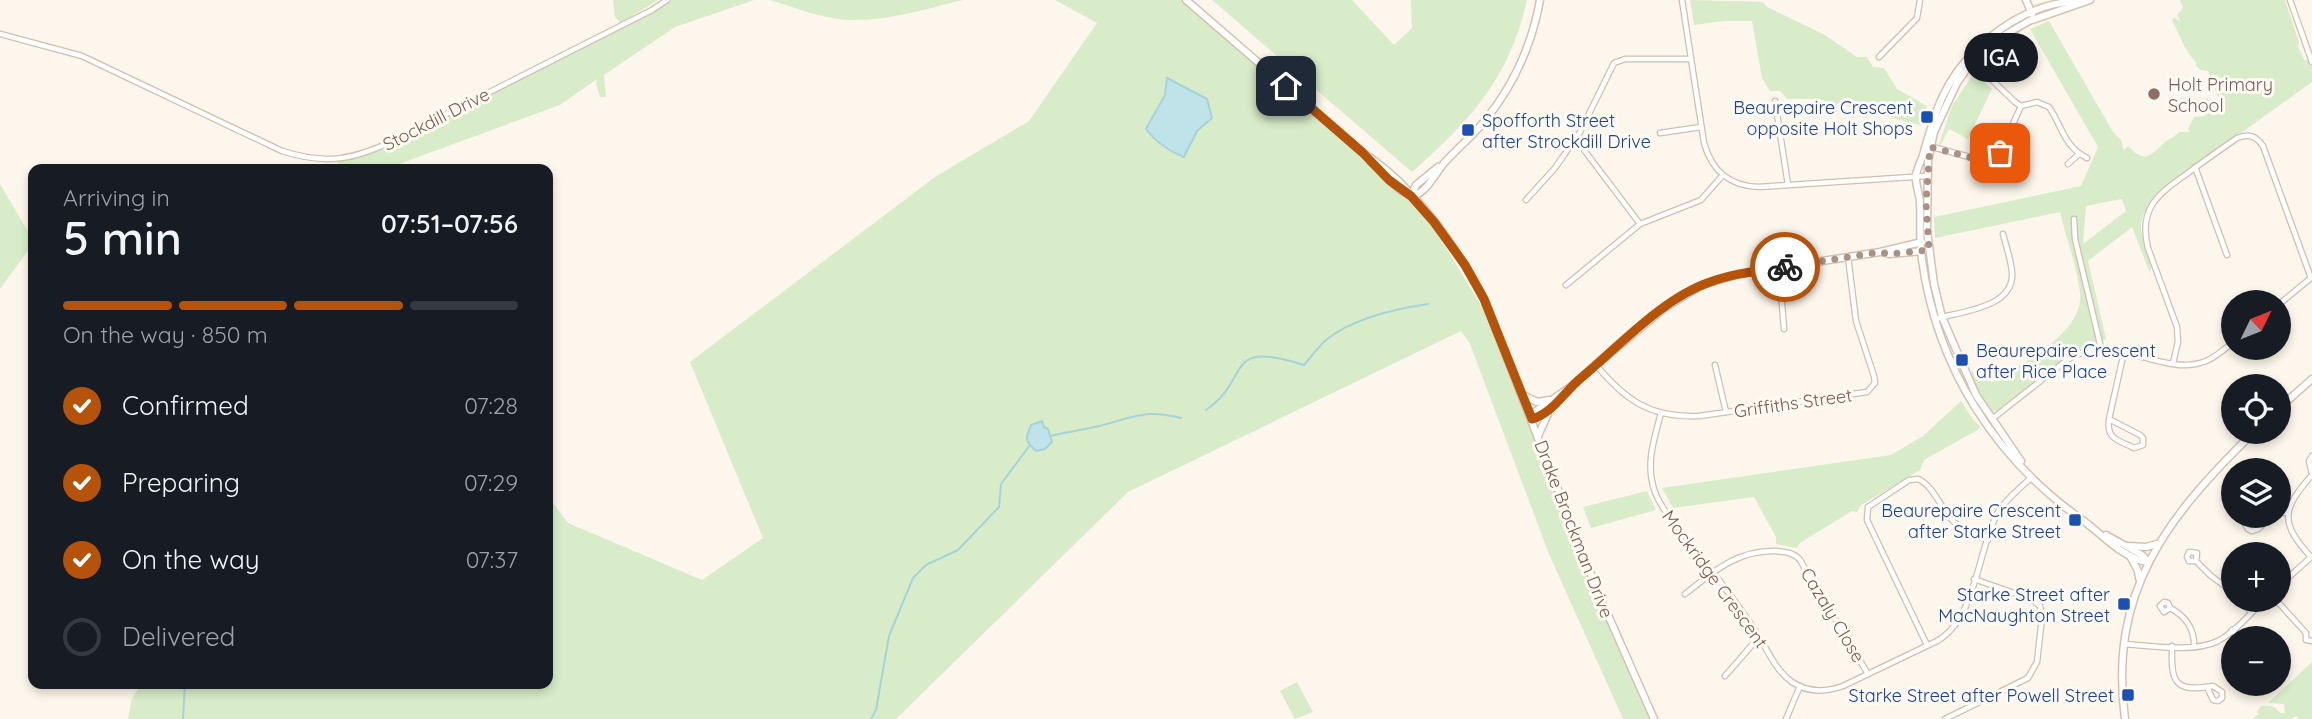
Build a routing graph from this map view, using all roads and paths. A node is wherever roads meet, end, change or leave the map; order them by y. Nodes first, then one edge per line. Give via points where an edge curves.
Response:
1 (667, 0) edge
2 (1186, 0) edge
3 (1541, 0) edge
4 (1682, 0) edge
5 (1920, 0) edge
6 (2026, 0) edge
7 (2090, 0) edge
8 (2290, 0) edge
9 (2081, 2) edge
10 (2030, 11) junction
11 (2034, 19) junction
12 (0, 34) edge
13 (1879, 57) dead end
14 (1691, 59) junction
15 (1970, 59) junction
16 (2311, 60) edge
17 (1775, 102) dead end
18 (2021, 106) junction
19 (1701, 127) junction
20 (1660, 133) dead end
21 (1575, 138) junction
22 (1927, 146) junction
23 (2079, 154) junction
24 (2087, 158) dead end
25 (2068, 164) dead end
26 (2195, 167) junction
27 (1722, 176) junction
28 (1916, 176) junction
29 (1927, 176) junction
30 (1788, 185) junction
31 (1411, 196) junction
32 (1526, 200) dead end
33 (2074, 219) dead end
34 (1640, 224) junction
35 (2003, 234) dead end
36 (1928, 241) junction
37 (1920, 242) junction
38 (1929, 250) junction
39 (1921, 251) junction
40 (1880, 252) junction
41 (2227, 255) dead end
42 (1848, 257) junction
43 (1779, 268) junction
44 (2311, 278) edge
45 (1566, 285) dead end
46 (2291, 294) edge
47 (1939, 318) junction
48 (1784, 329) dead end
49 (2101, 348) junction
50 (2221, 350) edge
51 (2124, 352) junction
52 (2174, 363) junction
53 (1715, 365) dead end
54 (1596, 366) junction
55 (2312, 379) edge
56 (1522, 394) junction
57 (2291, 398) edge
58 (1553, 402) junction
59 (1726, 412) junction
60 (1661, 413) junction
61 (1532, 419) junction
62 (2109, 419) junction
63 (1988, 422) junction
64 (1538, 437) junction
65 (2242, 444) edge
66 (2312, 456) edge
67 (2312, 474) edge
68 (2032, 477) junction
69 (2291, 505) edge
70 (2291, 527) edge
71 (2099, 532) junction
72 (1988, 540) junction
73 (2157, 544) junction
74 (2126, 545) junction
75 (2129, 555) junction
76 (2311, 556) edge
77 (2196, 561) dead end
78 (2148, 562) junction
79 (1713, 572) junction
80 (2291, 575) edge
81 (1974, 579) junction
82 (2139, 580) junction
83 (2221, 583) edge
84 (1685, 594) dead end
85 (2170, 608) dead end
86 (2251, 612) edge
87 (2288, 612) edge
88 (2236, 626) edge
89 (2309, 632) edge
90 (1759, 637) junction
91 (2221, 638) edge
92 (2312, 641) edge
93 (2123, 644) junction
94 (1927, 645) junction
95 (2172, 646) junction
96 (2194, 647) junction
97 (1868, 674) junction
98 (1725, 676) dead end
99 (1800, 687) junction
100 (2207, 687) dead end
101 (1654, 719) edge
102 (1786, 719) edge
103 (1945, 719) edge
104 (2125, 719) edge

1 - 12 street, Stockdill Drive via 393,141 337,160 282,151 82,56
2 - 31 street, Drake Brockman Drive
3 - 31 street via 1527,49 1506,90 1482,123 1416,185
4 - 14 street
5 - 13 street via 1917,18
6 - 10 street
7 - 9 street
8 - 16 street
9 - 10 street via 2057,2
9 - 11 street
10 - 11 street
10 - 15 street via 1994,34
11 - 15 street
14 - 19 street
14 - 21 street via 1619,60 1611,66
15 - 18 street
15 - 22 street
17 - 30 street
18 - 22 street via 1996,164
18 - 23 street via 2038,102 2049,107 2062,134
19 - 20 street
19 - 27 street via 1707,156
21 - 32 street
21 - 34 street
22 - 28 street
22 - 29 street
23 - 24 street
23 - 25 street
26 - 41 street
26 - 44 street via 2237,138 2251,135 2259,139
26 - 52 street via 2160,193 2145,224 2148,248 2177,327
27 - 30 street via 1747,187
27 - 34 street via 1700,200
28 - 29 street
28 - 30 street
28 - 37 street
29 - 36 street
31 - 56 street, Drake Brockman Drive via 1477,286
33 - 49 street
34 - 45 street
35 - 47 street via 2012,271 2008,291 1993,302
36 - 37 street
36 - 38 street
37 - 39 street
37 - 40 street
38 - 39 street
38 - 47 street
39 - 40 street
39 - 47 street
40 - 42 street
42 - 43 street
42 - 59 street, Griffiths Street via 1853,304 1874,376 1873,387 1864,393
43 - 48 street
43 - 54 street via 1720,279 1684,294
44 - 46 street
47 - 63 street via 1972,397
49 - 51 street
49 - 63 street via 2074,355
50 - 52 street via 2206,361
51 - 52 street
51 - 62 street
53 - 59 street
54 - 58 street
54 - 60 street, Griffiths Street via 1628,398
55 - 57 street
56 - 58 street via 1537,402
56 - 61 street, Drake Brockman Drive
58 - 61 street
58 - 64 street
59 - 60 street, Griffiths Street
60 - 79 street, Mockridge Crescent via 1650,459 1655,492
61 - 64 street, Drake Brockman Drive
62 - 62 street via 2140,435 2143,445 2134,448 2111,436
63 - 68 street via 2006,452
64 - 101 street, Drake Brockman Drive via 1607,616
65 - 73 street via 2180,511
66 - 67 street
67 - 69 street
68 - 71 street
68 - 72 street via 1999,510
70 - 76 street via 2293,536
71 - 74 street
71 - 75 street
72 - 81 street
72 - 94 street via 1960,528 1918,479 1867,507 1867,520
73 - 74 street
73 - 78 street
74 - 78 street
75 - 78 street
75 - 82 street
76 - 80 street
77 - 83 street
78 - 82 street
79 - 84 street, Cazaly Close
79 - 90 street, Mockridge Crescent
79 - 97 street, Cazaly Close via 1746,554 1794,554
81 - 94 street via 1956,625
81 - 103 street via 2031,599 2040,607 2037,662 2028,678
82 - 93 street
85 - 96 street via 2193,629
86 - 88 street
87 - 89 street
89 - 92 street via 2306,640
90 - 98 street
90 - 99 street, Mockridge Crescent via 1781,672
91 - 96 street
93 - 95 street
93 - 104 street
94 - 97 street
95 - 96 street
95 - 100 street via 2176,682 2187,689
97 - 99 street via 1832,690
99 - 102 street

